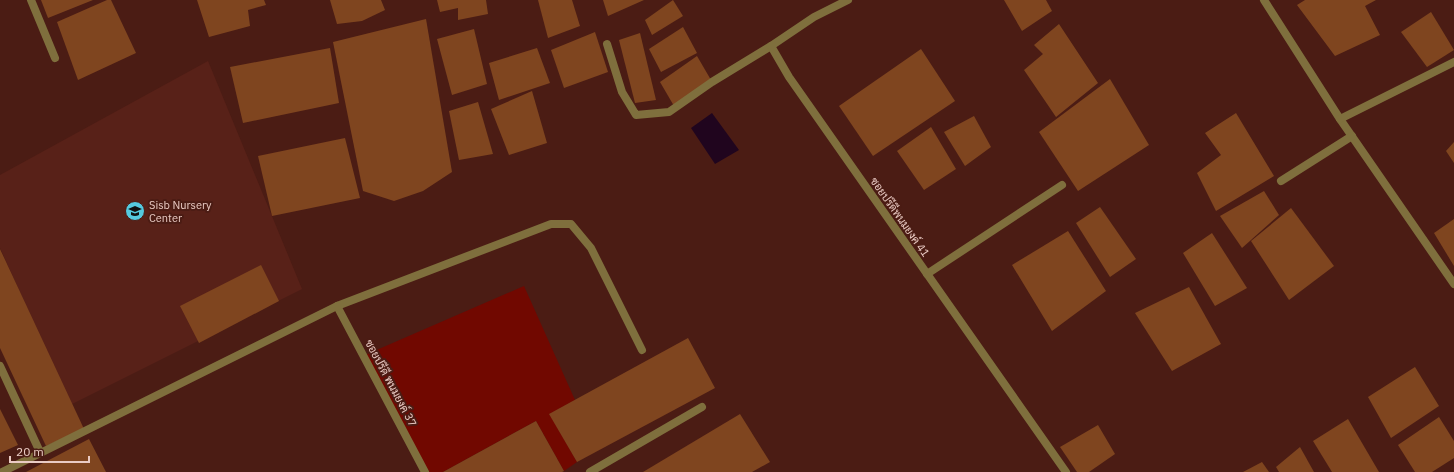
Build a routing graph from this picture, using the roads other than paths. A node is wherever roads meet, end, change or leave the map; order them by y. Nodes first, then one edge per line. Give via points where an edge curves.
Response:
1 (31, 0) edge
2 (848, 0) edge
3 (1264, 0) edge
4 (606, 44) dead end
5 (771, 46) junction
6 (55, 58) dead end
7 (1454, 62) edge
8 (1340, 120) junction
9 (1352, 136) junction
10 (1281, 181) dead end
11 (1062, 185) dead end
12 (928, 274) junction
13 (1454, 284) edge
14 (337, 306) junction
15 (642, 350) dead end
16 (0, 366) edge
17 (702, 407) dead end
18 (40, 452) junction
19 (2, 472) edge
20 (425, 472) edge
21 (590, 472) edge
22 (1066, 472) edge

1 - 6 street
2 - 5 street via 814,16
3 - 8 street
4 - 5 street via 622,92 636,115 669,112
5 - 12 street, ซอยปรีดีพนมยงค์ 41 via 789,77
7 - 8 street
8 - 9 street
9 - 10 street
9 - 13 street
11 - 12 street
12 - 22 street, ซอยปรีดีพนมยงค์ 41
14 - 15 street via 551,224 571,224 591,248
14 - 18 street
14 - 20 street, ซอยปรีดี พนมยงค์ 37
16 - 18 street
17 - 21 street
18 - 19 street

